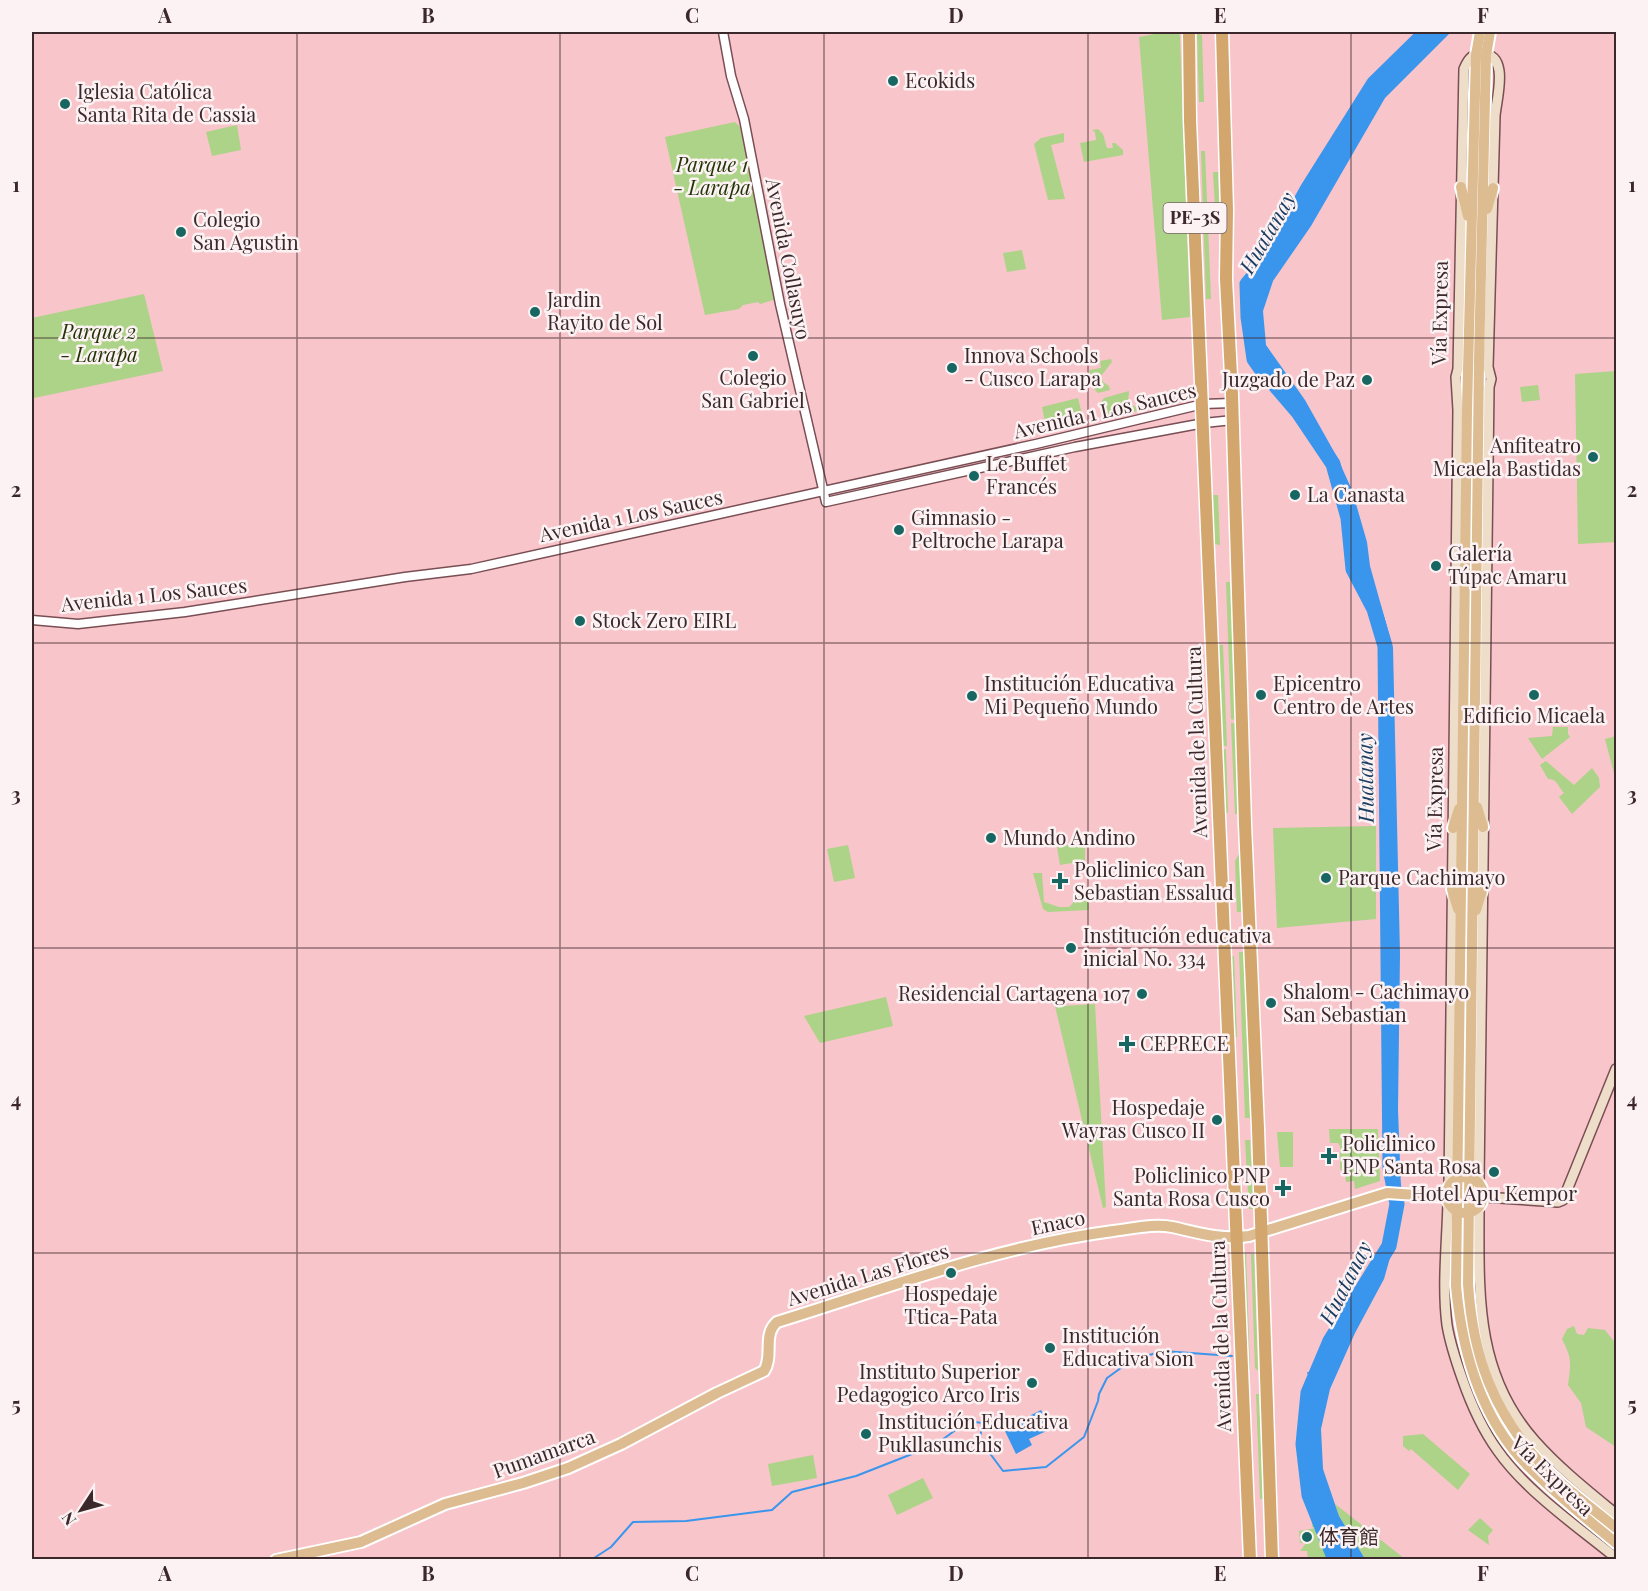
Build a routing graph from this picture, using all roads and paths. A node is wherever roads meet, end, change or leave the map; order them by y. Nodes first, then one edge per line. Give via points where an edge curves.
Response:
1 (723, 32) edge
2 (1189, 32) edge
3 (1222, 32) edge
4 (1479, 32) edge
5 (1490, 32) edge
6 (1481, 55) junction
7 (1461, 187) junction
8 (1493, 188) junction
9 (1477, 228) junction
10 (1478, 363) junction
11 (1458, 369) junction
12 (1458, 385) junction
13 (1488, 387) junction
14 (1473, 394) junction
15 (1232, 403) junction
16 (1203, 404) junction
17 (1233, 420) junction
18 (1204, 423) junction
19 (823, 492) junction
20 (826, 502) joint
21 (32, 621) edge
22 (1462, 797) junction
23 (1474, 797) junction
24 (1483, 827) junction
25 (1453, 828) junction
26 (1452, 889) junction
27 (1482, 890) junction
28 (1467, 921) junction
29 (1617, 1069) edge
30 (1458, 1177) junction
31 (1474, 1180) junction
32 (1448, 1195) junction
33 (1478, 1206) junction
34 (1458, 1212) junction
35 (1262, 1232) junction
36 (1237, 1238) junction
37 (969, 1263) joint
38 (777, 1322) joint
39 (1617, 1514) edge
40 (1617, 1528) edge
41 (1617, 1543) edge
42 (1617, 1558) edge
43 (276, 1560) edge
44 (1250, 1560) edge
45 (1272, 1560) edge

1 - 19 street, Avenida Collasuyo
2 - 16 highway, Avenida de la Cultura / PE-3S
3 - 15 highway, PE-3S
4 - 6 main road, Vía Expresa
5 - 6 main road, Vía Expresa
6 - 7 main road, Vía Expresa via 1467,62 1464,69
6 - 8 main road, Vía Expresa via 1496,62 1500,77 1495,106
6 - 9 main road, Vía Expresa
7 - 9 main road
7 - 11 main road, Vía Expresa
8 - 9 main road
8 - 10 main road, Vía Expresa
9 - 10 main road, Vía Expresa
10 - 11 main road
10 - 13 main road, Vía Expresa via 1491,379
10 - 14 main road, Vía Expresa
11 - 12 main road, Vía Expresa
12 - 14 main road
12 - 25 main road, Vía Expresa
13 - 14 main road
13 - 24 main road, Vía Expresa
14 - 22 main road, Vía Expresa
14 - 23 main road, Vía Expresa
15 - 16 street, Avenida 1 Los Sauces
15 - 17 highway, PE-3S
16 - 18 highway, Avenida de la Cultura / PE-3S
16 - 19 street, Avenida 1 Los Sauces
17 - 18 street, Avenida 1 Los Sauces
17 - 35 highway, PE-3S
18 - 20 street, Avenida 1 Los Sauces
18 - 36 highway, Avenida de la Cultura / PE-3S
19 - 20 street, Avenida Collasuyo
19 - 21 street, Avenida 1 Los Sauces via 471,569 185,612 78,624
22 - 25 main road
22 - 28 main road, Vía Expresa
23 - 24 main road
23 - 28 main road, Vía Expresa
24 - 27 main road, Vía Expresa
25 - 26 main road, Vía Expresa
26 - 28 main road
26 - 32 main road, Vía Expresa
27 - 28 main road
27 - 31 main road, Vía Expresa
28 - 30 main road, Vía Expresa
28 - 31 main road, Vía Expresa
29 - 33 main road via 1563,1200
30 - 31 main road
30 - 32 main road
30 - 34 main road, Vía Expresa
31 - 33 main road, Vía Expresa
31 - 33 main road, Vía Expresa via 1483,1189
32 - 34 main road
32 - 35 main road via 1387,1193
32 - 42 main road, Vía Expresa via 1448,1326 1470,1401 1487,1434 1514,1471
33 - 34 main road
33 - 39 main road, Vía Expresa via 1482,1323 1494,1375 1533,1440
33 - 40 main road, Vía Expresa via 1468,1284 1476,1349 1488,1383 1509,1422 1544,1467
34 - 41 main road, Vía Expresa via 1459,1319 1475,1382 1490,1414 1526,1464
35 - 36 main road, Enaco
35 - 45 highway
36 - 37 main road, Enaco via 1154,1226 1044,1244
36 - 44 highway, Avenida de la Cultura
37 - 38 main road, Avenida Las Flores
38 - 43 main road, Pumamarca via 771,1327 769,1364 764,1371 621,1444 523,1484 426,1511 361,1542

